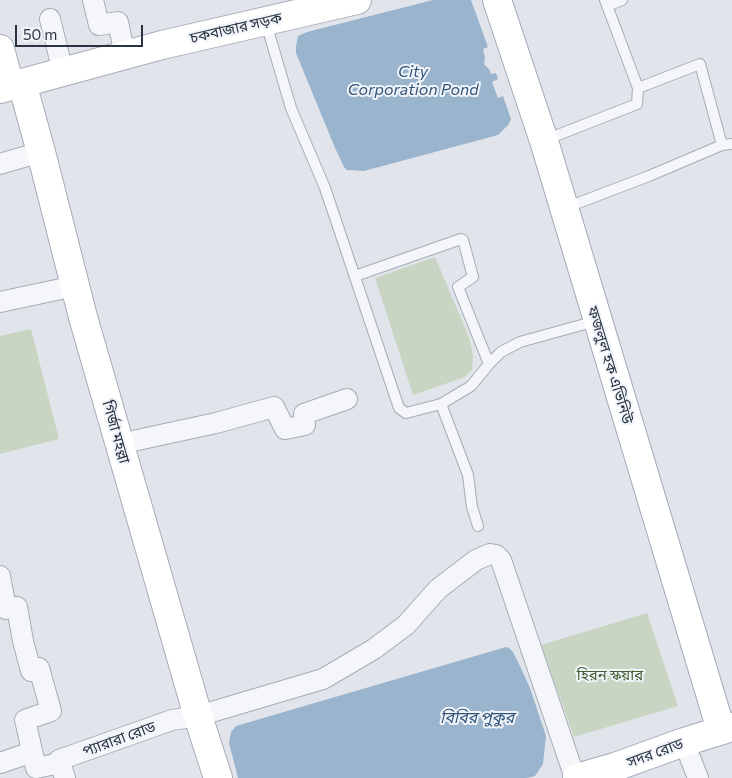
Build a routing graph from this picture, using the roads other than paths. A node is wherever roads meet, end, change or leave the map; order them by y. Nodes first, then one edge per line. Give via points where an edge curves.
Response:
1 (93, 0) edge
2 (356, 0) edge
3 (497, 0) edge
4 (622, 0) edge
5 (606, 3) edge
6 (290, 7) edge
7 (50, 19) dead end
8 (266, 21) junction
9 (0, 49) edge
10 (125, 55) junction
11 (63, 72) junction
12 (10, 86) edge
13 (638, 88) junction
14 (544, 141) junction
15 (727, 145) edge
16 (41, 152) junction
17 (0, 164) edge
18 (563, 209) junction
19 (355, 276) junction
20 (75, 286) junction
21 (0, 302) edge
22 (597, 321) junction
23 (488, 364) junction
24 (347, 399) dead end
25 (441, 404) junction
26 (119, 444) junction
27 (478, 526) dead end
28 (0, 576) edge
29 (198, 716) junction
30 (726, 729) edge
31 (684, 742) junction
32 (32, 752) junction
33 (0, 762) edge
34 (63, 770) edge
35 (616, 773) edge
36 (218, 778) edge
37 (576, 778) edge
38 (698, 778) edge

1 - 10 street via 99,25 118,22
2 - 6 main road, চকবাজার সড়ক
3 - 14 main road, ফজলুল হক এভিনিউ
4 - 5 lane
5 - 13 lane
6 - 8 main road, চকবাজার সড়ক
7 - 11 street
8 - 10 main road, চকবাজার সড়ক
8 - 19 lane via 291,108 325,188
9 - 12 main road, গির্জা মহল্লা
10 - 11 main road, চকবাজার সড়ক
11 - 12 main road, চকবাজার সড়ক
12 - 16 main road, গির্জা মহল্লা
13 - 14 lane via 637,104
13 - 15 lane via 700,64
14 - 18 main road, ফজলুল হক এভিনিউ
15 - 18 lane
16 - 17 street
16 - 20 main road, গির্জা মহল্লা
18 - 22 main road, ফজলুল হক এভিনিউ
19 - 23 lane via 461,239 473,277 458,287
19 - 25 lane via 399,408 406,413
20 - 21 street
20 - 26 main road, গির্জা মহল্লা
22 - 23 lane via 520,342 501,352
22 - 30 main road, ফজলুল হক এভিনিউ
23 - 25 lane via 471,386
24 - 26 street via 304,414 305,424 285,430 274,407
25 - 27 lane via 468,475
26 - 29 main road, গির্জা মহল্লা
28 - 32 street via 6,609 17,607 31,671 39,668 51,711 25,720
29 - 34 street, প্যারারা রোড via 172,720 59,760
29 - 36 main road, গির্জা মহল্লা
29 - 37 street, প্যারারা রোড via 323,679 406,626 438,589 476,560 490,554 501,560
30 - 31 main road, সদর রোড
31 - 35 main road, সদর রোড
31 - 38 street
32 - 33 street
32 - 34 street, প্যারারা রোড via 36,768
35 - 37 main road, সদর রোড

